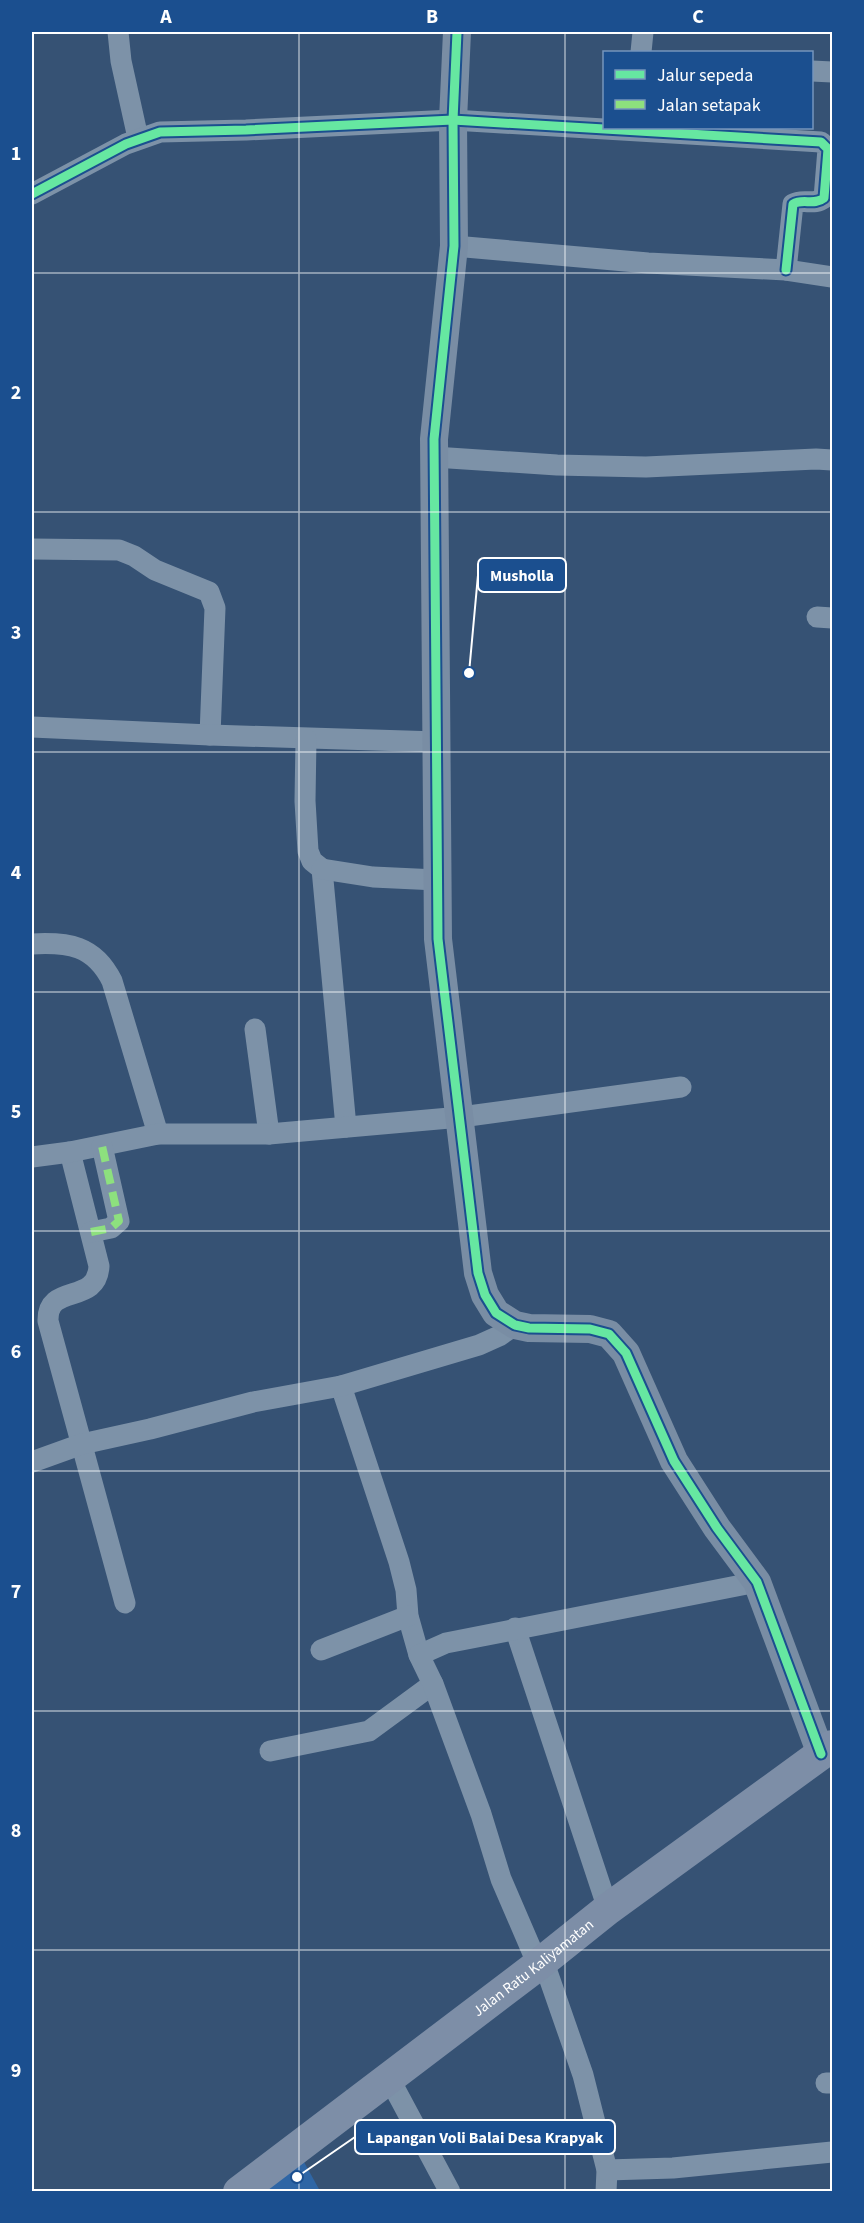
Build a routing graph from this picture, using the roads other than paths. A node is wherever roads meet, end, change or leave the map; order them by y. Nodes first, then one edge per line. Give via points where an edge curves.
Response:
1 (118, 32) edge
2 (457, 32) edge
3 (643, 32) edge
4 (641, 51) edge
5 (813, 71) edge
6 (832, 72) edge
7 (453, 120) junction
8 (603, 127) edge
9 (635, 129) edge
10 (708, 131) edge
11 (138, 138) junction
12 (830, 182) edge
13 (32, 194) edge
14 (454, 246) junction
15 (786, 270) junction
16 (832, 277) edge
17 (434, 457) junction
18 (832, 460) edge
19 (32, 549) edge
20 (32, 727) edge
21 (210, 735) junction
22 (306, 739) junction
23 (438, 742) junction
24 (322, 869) junction
25 (437, 880) junction
26 (32, 944) edge
27 (255, 1029) dead end
28 (681, 1088) dead end
29 (461, 1117) junction
30 (346, 1127) junction
31 (158, 1134) junction
32 (268, 1134) junction
33 (102, 1146) junction
34 (70, 1152) junction
35 (32, 1157) edge
36 (91, 1232) junction
37 (515, 1325) junction
38 (341, 1386) junction
39 (82, 1444) junction
40 (32, 1461) edge
41 (757, 1582) junction
42 (125, 1603) dead end
43 (408, 1616) junction
44 (515, 1628) junction
45 (321, 1650) dead end
46 (419, 1654) junction
47 (433, 1684) junction
48 (827, 1750) edge
49 (270, 1751) dead end
50 (608, 1909) junction
51 (541, 1962) junction
52 (388, 2078) junction
53 (832, 2152) edge
54 (607, 2170) junction
55 (238, 2192) edge
56 (450, 2192) edge
57 (606, 2192) edge

1 - 11 street
2 - 7 street
3 - 4 street
5 - 6 street
7 - 8 street
7 - 11 street via 160,132
7 - 14 street
9 - 10 street
10 - 12 street via 821,142 828,149
11 - 13 street
12 - 15 street via 820,201 793,204
14 - 15 street
14 - 17 street
15 - 16 street
17 - 18 street via 646,467
17 - 23 street
19 - 21 street via 118,550 209,592 214,608
20 - 21 street
21 - 22 street
22 - 23 street
22 - 24 street via 308,851
23 - 25 street
24 - 25 street via 373,877
24 - 30 street
25 - 29 street via 438,939
26 - 31 street via 60,943 80,949 106,968
27 - 32 street
28 - 29 street
29 - 30 street
29 - 37 street via 478,1273 496,1313
30 - 32 street
31 - 32 street
31 - 33 street
33 - 34 street
33 - 36 street via 119,1221 111,1228
34 - 35 street
34 - 36 street
36 - 39 street via 99,1266 95,1282 90,1288 60,1298 48,1310 54,1346
37 - 38 street via 480,1345
37 - 41 street via 590,1329 609,1334 618,1342 674,1461
38 - 39 street via 253,1402
38 - 43 street via 399,1562
39 - 40 street
39 - 42 street
41 - 44 street
41 - 48 street
43 - 45 street
43 - 46 street
44 - 46 street via 446,1643
44 - 50 street
46 - 47 street
47 - 49 street via 369,1731
47 - 51 street via 501,1879
48 - 50 main road, Jalan Ratu Kaliyamatan
50 - 51 main road, Jalan Ratu Kaliyamatan
51 - 52 main road, Jalan Ratu Kaliyamatan
51 - 54 street via 580,2066
52 - 55 main road, Jalan Ratu Kaliyamatan
52 - 56 street
53 - 54 street via 673,2168
54 - 57 street

